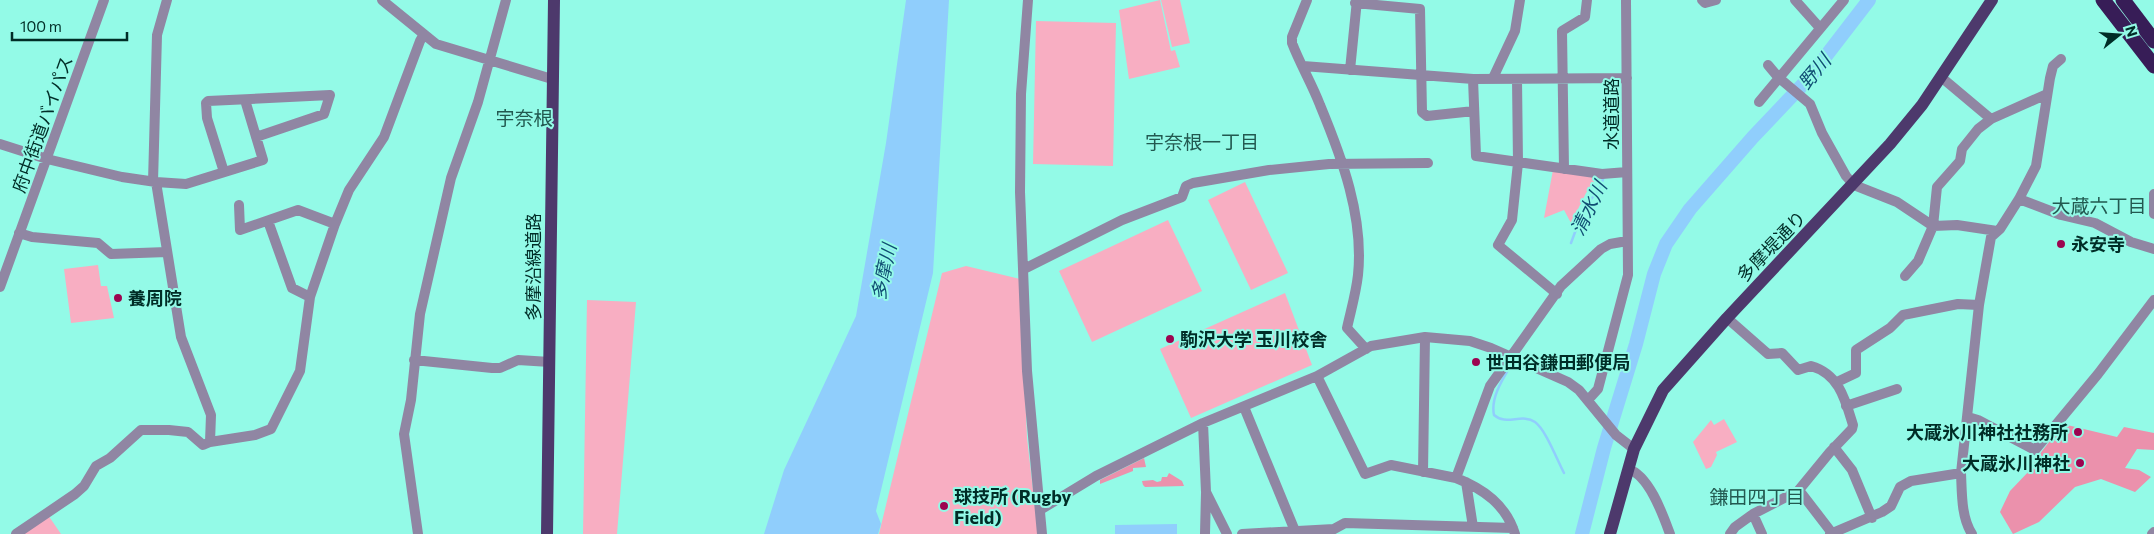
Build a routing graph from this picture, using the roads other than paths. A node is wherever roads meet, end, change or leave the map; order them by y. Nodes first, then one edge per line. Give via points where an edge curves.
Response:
1 (104, 0) edge
2 (167, 0) edge
3 (382, 0) edge
4 (506, 0) edge
5 (554, 0) edge
6 (1028, 0) edge
7 (1307, 0) edge
8 (1520, 0) edge
9 (1587, 0) edge
10 (1626, 0) edge
11 (1702, 0) edge
12 (1716, 0) edge
13 (1795, 0) edge
14 (1844, 0) edge
15 (1992, 0) edge
16 (2103, 0) edge
17 (2123, 0) edge
18 (1356, 1) edge
19 (1820, 28) junction
20 (424, 34) junction
21 (2154, 41) edge
22 (2061, 59) dead end
23 (490, 60) junction
24 (1768, 65) dead end
25 (1303, 66) junction
26 (2154, 66) edge
27 (1350, 70) junction
28 (1421, 75) junction
29 (1778, 77) junction
30 (1941, 77) junction
31 (1493, 78) junction
32 (1563, 78) junction
33 (1627, 78) junction
34 (552, 79) junction
35 (1473, 79) junction
36 (1517, 79) junction
37 (2047, 94) junction
38 (245, 100) junction
39 (1759, 102) dead end
40 (1474, 111) junction
41 (1991, 119) junction
42 (256, 137) junction
43 (0, 144) edge
44 (47, 159) junction
45 (1428, 163) dead end
46 (1518, 163) junction
47 (1344, 164) junction
48 (1564, 169) junction
49 (224, 172) junction
50 (1627, 172) junction
51 (154, 182) junction
52 (1854, 185) junction
53 (2154, 194) edge
54 (2019, 199) junction
55 (239, 205) dead end
56 (2154, 214) edge
57 (268, 221) junction
58 (335, 224) junction
59 (1933, 226) junction
60 (1997, 231) junction
61 (19, 233) junction
62 (1627, 241) junction
63 (2154, 248) edge
64 (167, 252) junction
65 (1024, 270) junction
66 (1905, 276) dead end
67 (0, 287) edge
68 (1557, 294) junction
69 (310, 297) junction
70 (2154, 300) edge
71 (1979, 305) junction
72 (1727, 318) junction
73 (1425, 337) junction
74 (1366, 350) junction
75 (1511, 357) junction
76 (414, 360) junction
77 (550, 362) junction
78 (1317, 376) junction
79 (1837, 382) junction
80 (1897, 388) dead end
81 (1588, 400) junction
82 (1846, 406) junction
83 (1244, 407) junction
84 (1968, 417) junction
85 (1203, 423) junction
86 (210, 442) junction
87 (1631, 447) junction
88 (1834, 447) junction
89 (1628, 468) junction
90 (1423, 472) junction
91 (1961, 473) junction
92 (1461, 480) junction
93 (1206, 492) junction
94 (1798, 492) junction
95 (1040, 510) junction
96 (1753, 514) junction
97 (1872, 518) junction
98 (1473, 527) junction
99 (1295, 531) junction
100 (1334, 531) edge
101 (1514, 531) edge
102 (1843, 531) edge
103 (16, 534) edge
104 (418, 534) edge
105 (547, 534) edge
106 (1042, 534) edge
107 (1205, 534) edge
108 (1227, 534) edge
109 (1242, 534) edge
110 (1246, 534) edge
111 (1610, 534) edge
112 (1670, 534) edge
113 (1730, 534) edge
114 (1762, 534) edge
115 (1831, 534) edge
116 (1972, 534) edge

1 - 44 street, 府中街道バイパス
2 - 51 street via 157,35
3 - 20 street
4 - 23 street
5 - 34 main road, 多摩沿線道路
6 - 65 street via 1021,94 1020,192
7 - 25 street via 1292,37
8 - 31 street via 1515,30
9 - 32 street via 1585,17 1562,31
10 - 33 street, 水道道路
11 - 12 street via 1705,3
13 - 19 street
14 - 19 street
15 - 30 main road, 多摩堤通り
16 - 26 highway
17 - 21 highway
18 - 27 street
18 - 28 street via 1420,9
19 - 29 street
20 - 23 street via 436,44
20 - 58 street via 384,137 349,190
22 - 37 street via 2053,66
23 - 34 street
23 - 76 street via 442,212 420,314
24 - 29 street
25 - 27 street
25 - 47 street
27 - 28 street
28 - 35 street
28 - 40 street via 1422,112 1427,116
29 - 39 street
29 - 52 street via 1810,104 1836,158
30 - 41 street
30 - 52 main road, 多摩堤通り via 1922,106
31 - 35 street
31 - 36 street
32 - 33 street
32 - 36 street
32 - 48 street
33 - 50 street, 水道道路
34 - 77 main road, 多摩沿線道路
35 - 40 street
36 - 46 street
37 - 41 street
37 - 54 street via 2036,166
38 - 42 street
38 - 42 street via 330,95 324,114
38 - 49 street via 208,101 206,104
40 - 46 street via 1476,156
41 - 59 street via 1978,129 1962,150 1960,161 1937,187
42 - 49 street via 262,161
43 - 44 street
44 - 51 street
44 - 61 street, 府中街道バイパス
45 - 47 street
46 - 48 street
46 - 68 street via 1512,220 1498,245
47 - 65 street via 1269,170 1193,183 1186,186 1182,197 1122,220
47 - 74 street via 1358,243 1358,274 1347,328
48 - 50 street via 1602,174
49 - 51 street via 186,184
50 - 62 street, 水道道路
51 - 64 street
52 - 59 street via 1897,202
52 - 72 main road, 多摩堤通り
53 - 56 street
54 - 60 street
54 - 63 street via 2061,215 2095,223 2131,242
55 - 57 street via 240,230
57 - 58 street via 298,210
57 - 69 street via 292,288
58 - 69 street
59 - 60 street via 1957,225
59 - 66 street via 1918,261
60 - 71 street via 1991,237
61 - 64 street via 98,243 112,254
61 - 67 street, 府中街道バイパス
62 - 68 street via 1601,249 1561,286
62 - 81 street, 水道道路 via 1628,275 1598,389
64 - 86 street via 181,337 211,415
65 - 95 street via 1027,371
68 - 75 street
69 - 86 street via 300,371 271,429 255,435
70 - 84 street via 2035,450
71 - 79 street via 1952,304 1903,314 1890,328 1856,350 1856,373
71 - 84 street
72 - 79 street via 1765,353 1782,353 1798,370 1811,366
72 - 87 main road, 多摩堤通り via 1664,390
73 - 74 street via 1371,346
73 - 75 street via 1470,341
73 - 90 street
74 - 78 street
75 - 81 street via 1568,382
75 - 92 street via 1490,386
76 - 77 street via 492,368 518,360
76 - 104 street via 404,434
77 - 105 main road, 多摩沿線道路
78 - 83 street
78 - 90 street via 1365,474 1391,466
79 - 82 street
80 - 82 street
81 - 87 street via 1594,411
82 - 88 street via 1852,429
83 - 85 street
83 - 99 street
84 - 91 street
85 - 93 street
85 - 95 street via 1096,476
86 - 103 street via 203,446 183,431 141,430 96,466 75,494
87 - 89 main road, 多摩堤通り
88 - 94 street
88 - 97 street via 1852,470
89 - 111 main road, 多摩堤通り
89 - 112 street via 1653,493
90 - 92 street
91 - 97 street via 1912,481 1900,487 1891,506
91 - 116 street via 1963,504
92 - 98 street
92 - 101 street via 1487,493 1508,516
93 - 107 street
93 - 108 street
94 - 96 street
94 - 115 street
95 - 106 street
96 - 113 street
96 - 114 street
97 - 102 street
98 - 100 street via 1345,523
98 - 101 street
99 - 100 street
99 - 110 street
102 - 115 street
109 - 110 street

